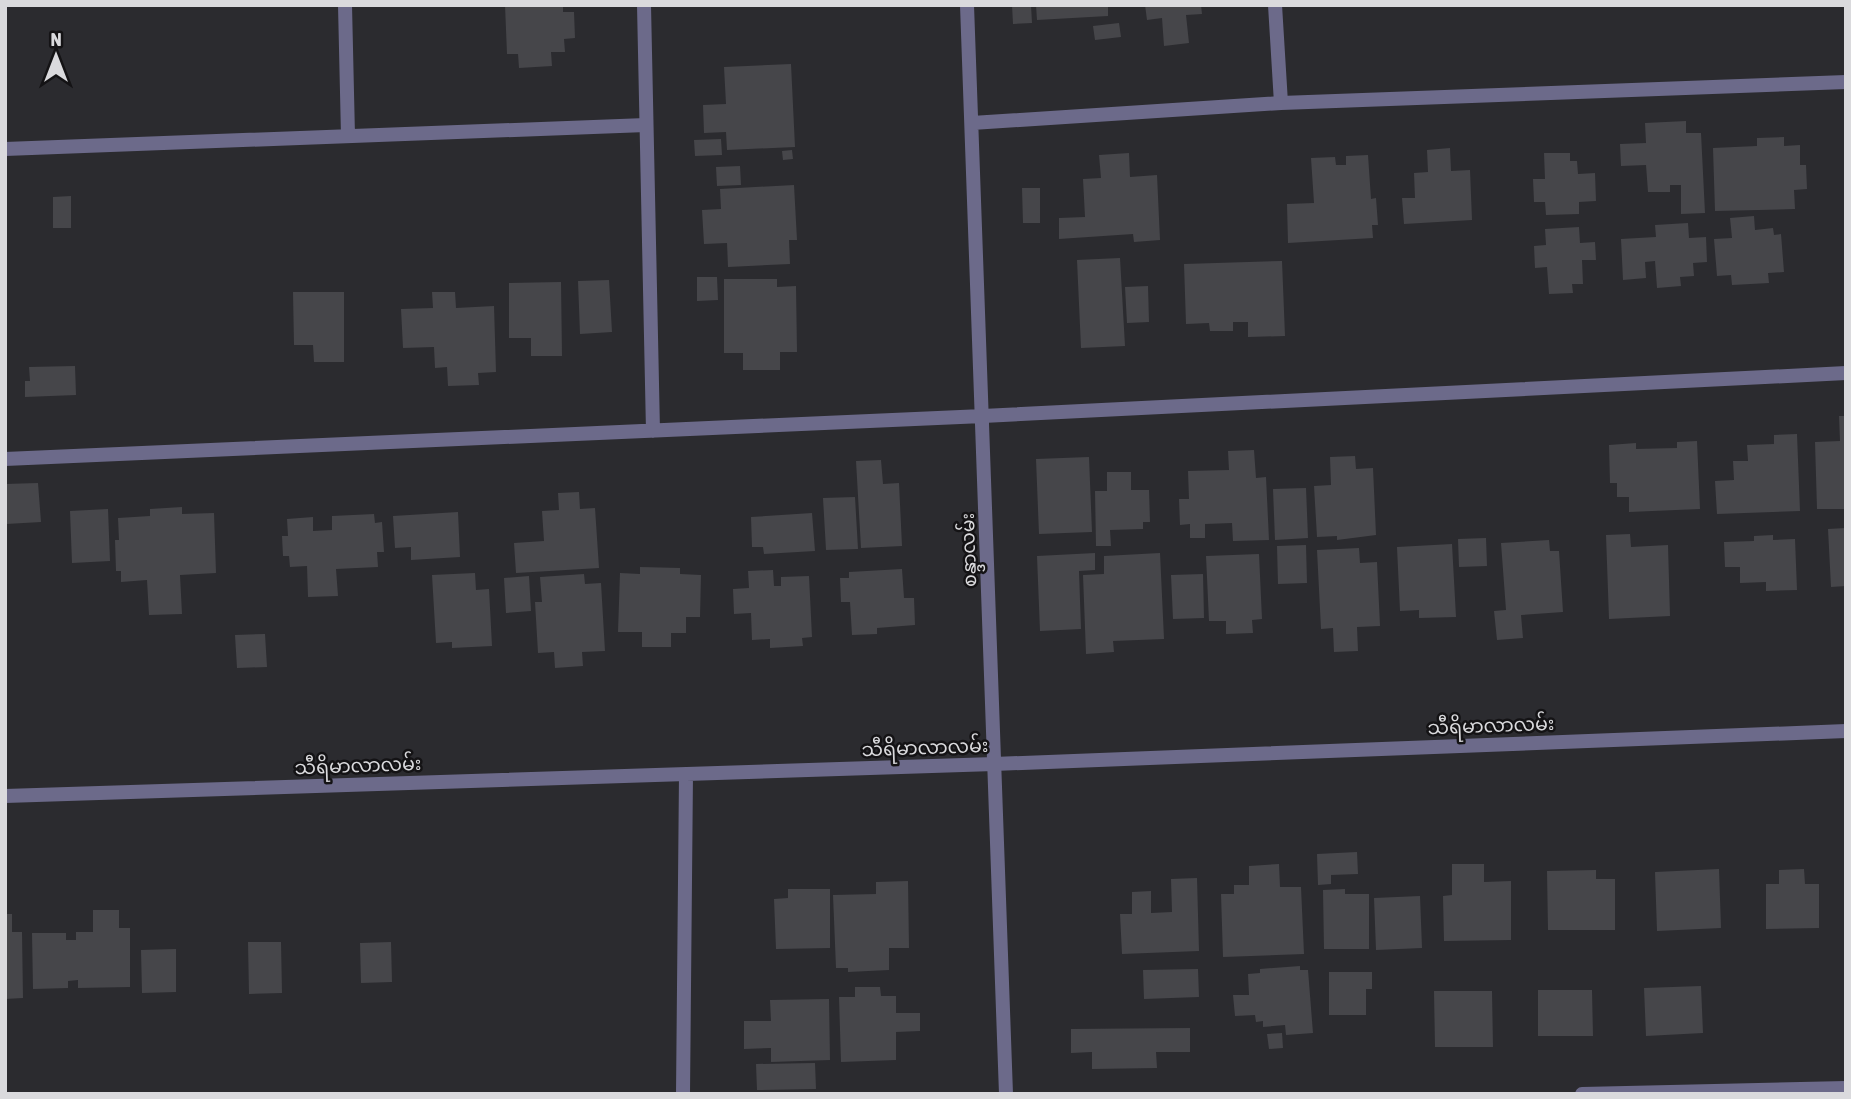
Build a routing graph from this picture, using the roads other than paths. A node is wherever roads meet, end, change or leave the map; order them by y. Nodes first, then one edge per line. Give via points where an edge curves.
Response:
1 (345, 5) edge
2 (643, 5) edge
3 (967, 5) edge
4 (1275, 5) edge
5 (1846, 82) edge
6 (1281, 103) junction
7 (972, 123) junction
8 (646, 125) junction
9 (348, 136) junction
10 (5, 149) edge
11 (1846, 373) edge
12 (983, 416) junction
13 (653, 431) junction
14 (5, 459) edge
15 (1846, 731) edge
16 (993, 764) junction
17 (685, 774) junction
18 (5, 796) edge
19 (1846, 1088) edge
20 (683, 1094) edge
21 (1006, 1094) edge
22 (1582, 1094) edge

1 - 9 street
2 - 8 street
3 - 7 street, စန္ဒာလမ်း
4 - 6 street
5 - 6 street
6 - 7 street
7 - 12 street, စန္ဒာလမ်း
8 - 9 street
8 - 13 street
9 - 10 street
11 - 12 street
12 - 13 street
12 - 16 street, စန္ဒာလမ်း
13 - 14 street
15 - 16 street, သီရိမာလာလမ်း
16 - 17 street, သီရိမာလာလမ်း
16 - 21 street, စန္ဒာလမ်း
17 - 18 street, သီရိမာလာလမ်း
17 - 20 street
19 - 22 street

